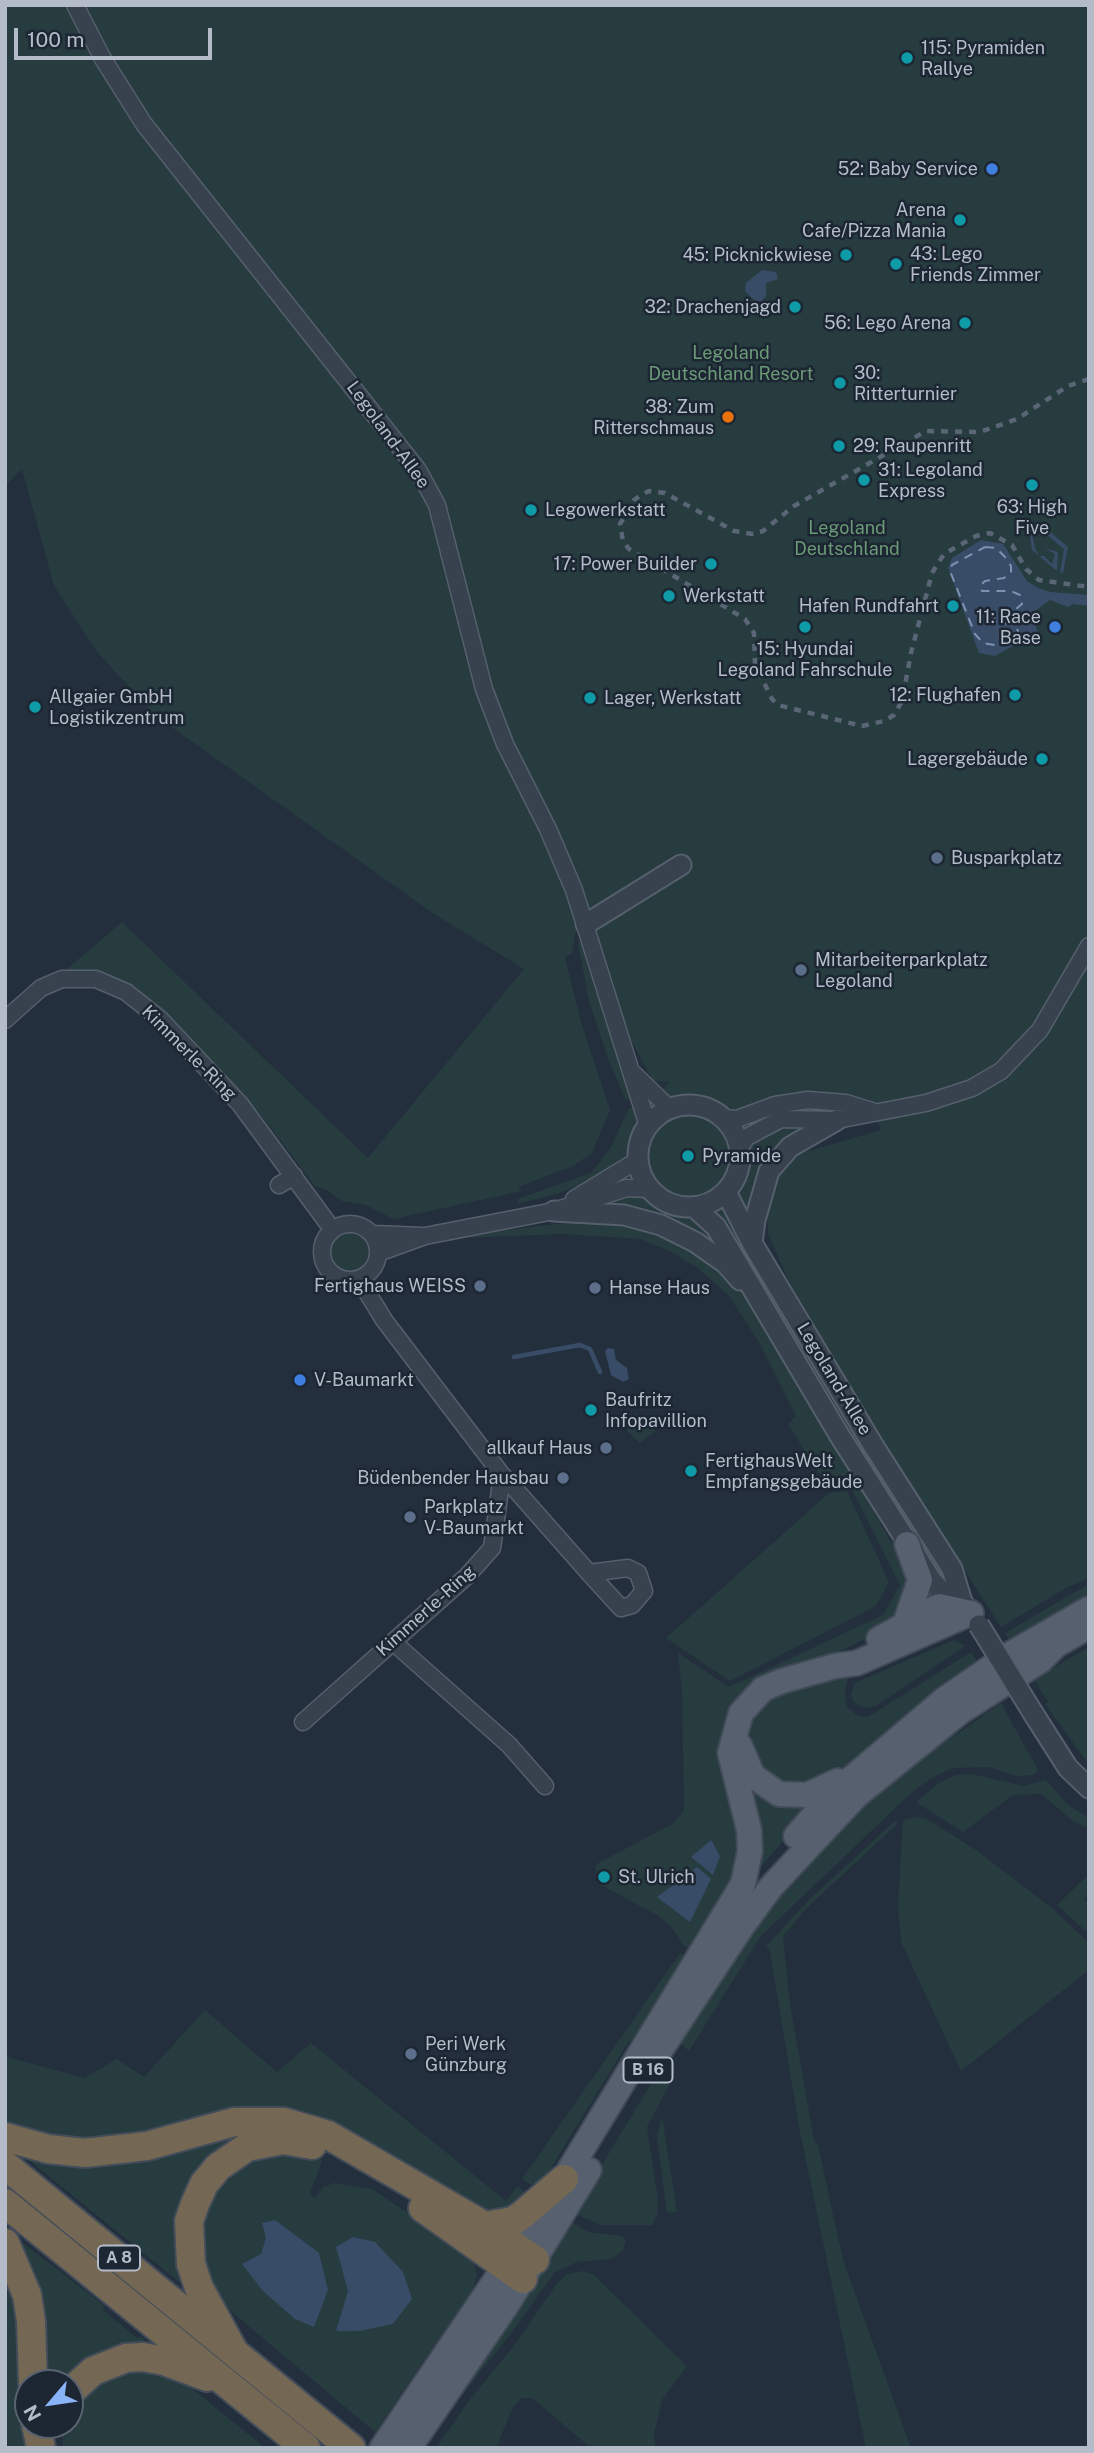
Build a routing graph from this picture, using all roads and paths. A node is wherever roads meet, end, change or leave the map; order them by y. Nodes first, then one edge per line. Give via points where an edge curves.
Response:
1 (75, 5) edge
2 (681, 865) dead end
3 (586, 923) junction
4 (1089, 946) edge
5 (1084, 959) edge
6 (5, 1020) edge
7 (630, 1070) junction
8 (670, 1110) junction
9 (877, 1112) junction
10 (723, 1118) junction
11 (837, 1120) junction
12 (648, 1126) junction
13 (739, 1147) junction
14 (638, 1160) junction
15 (294, 1176) junction
16 (279, 1185) dead end
17 (649, 1189) junction
18 (726, 1192) junction
19 (694, 1207) junction
20 (554, 1211) junction
21 (332, 1229) junction
22 (373, 1234) junction
23 (425, 1236) junction
24 (752, 1243) junction
25 (378, 1253) junction
26 (359, 1279) junction
27 (767, 1310) junction
28 (502, 1475) junction
29 (907, 1544) junction
30 (590, 1573) dead end
31 (1089, 1609) edge
32 (970, 1613) junction
33 (905, 1624) junction
34 (1089, 1626) edge
35 (1089, 1640) edge
36 (393, 1642) junction
37 (1040, 1661) junction
38 (835, 1666) junction
39 (303, 1722) dead end
40 (737, 1724) junction
41 (868, 1763) junction
42 (545, 1786) dead end
43 (1089, 1788) edge
44 (716, 1930) junction
45 (5, 2137) edge
46 (5, 2165) edge
47 (564, 2179) junction
48 (5, 2203) edge
49 (485, 2226) junction
50 (5, 2243) edge
51 (521, 2264) junction
52 (233, 2350) junction
53 (32, 2369) edge
54 (84, 2378) edge
55 (228, 2385) junction
56 (407, 2437) edge
57 (306, 2448) edge
58 (351, 2448) edge
59 (382, 2448) edge

1 - 3 street, Legoland-Allee via 103,59 161,147 418,470 437,505 449,544 469,642 484,689
2 - 3 street
3 - 7 street, Legoland-Allee
4 - 5 street
5 - 9 street via 1040,1030 1000,1072 946,1097
6 - 15 street, Kimmerle-Ring via 51,982 86,977 117,986 160,1019 231,1095
7 - 8 street, Legoland-Allee
7 - 12 street, Legoland-Allee
8 - 10 street via 692,1105
8 - 12 street
9 - 10 street via 846,1103 808,1100 775,1105 737,1119
9 - 11 street
10 - 13 street
11 - 13 street via 781,1119 755,1132
11 - 24 street via 790,1147 769,1171
12 - 14 street
13 - 18 street via 739,1164
14 - 17 street
14 - 20 street
15 - 16 street
15 - 21 street, Kimmerle-Ring
17 - 19 street, Legoland-Allee via 670,1203
17 - 20 street via 627,1188
18 - 19 street
18 - 24 street, Legoland-Allee
19 - 27 street, Legoland-Allee via 716,1227
20 - 23 street
20 - 27 street via 624,1215 661,1226 724,1263
21 - 22 street via 358,1224
21 - 26 street via 321,1250 326,1268 341,1279
22 - 23 street
22 - 25 street
23 - 25 street
24 - 32 street, Legoland-Allee via 952,1569
25 - 26 street via 373,1269
26 - 28 street via 384,1320
27 - 29 street, Legoland-Allee
28 - 30 street
28 - 36 street, Kimmerle-Ring via 492,1548
29 - 32 street, Legoland-Allee via 942,1592
29 - 33 main road via 920,1580
31 - 41 main road, B 16 via 945,1699
32 - 33 main road via 939,1606
32 - 38 main road via 857,1663
32 - 43 street, bridge via 1068,1768
33 - 38 main road
34 - 37 main road, B 16 via 1056,1645
35 - 37 main road
36 - 39 street, Kimmerle-Ring
36 - 42 street via 509,1745
37 - 51 main road, B 16 via 960,1712 886,1770 771,1887
38 - 40 main road via 763,1689 748,1703
40 - 41 main road via 741,1751 752,1776 779,1794 793,1797 821,1791
40 - 44 main road via 730,1753 750,1851 743,1884
41 - 44 main road, B 16 via 832,1795
44 - 47 main road, B 16
45 - 49 highway via 48,2149 106,2152 147,2146 234,2122 284,2122 328,2135
46 - 52 highway, A 8
47 - 49 highway via 522,2216
47 - 51 main road, B 16
48 - 55 highway, A 8
49 - 51 highway
50 - 53 highway via 27,2295
51 - 52 highway via 324,2148 283,2140 247,2147 218,2167 204,2184 189,2221 191,2264 203,2297
51 - 56 main road, B 16
52 - 58 highway, A 8
54 - 55 highway via 110,2362 144,2357
55 - 57 highway, A 8
56 - 59 main road, B 16

